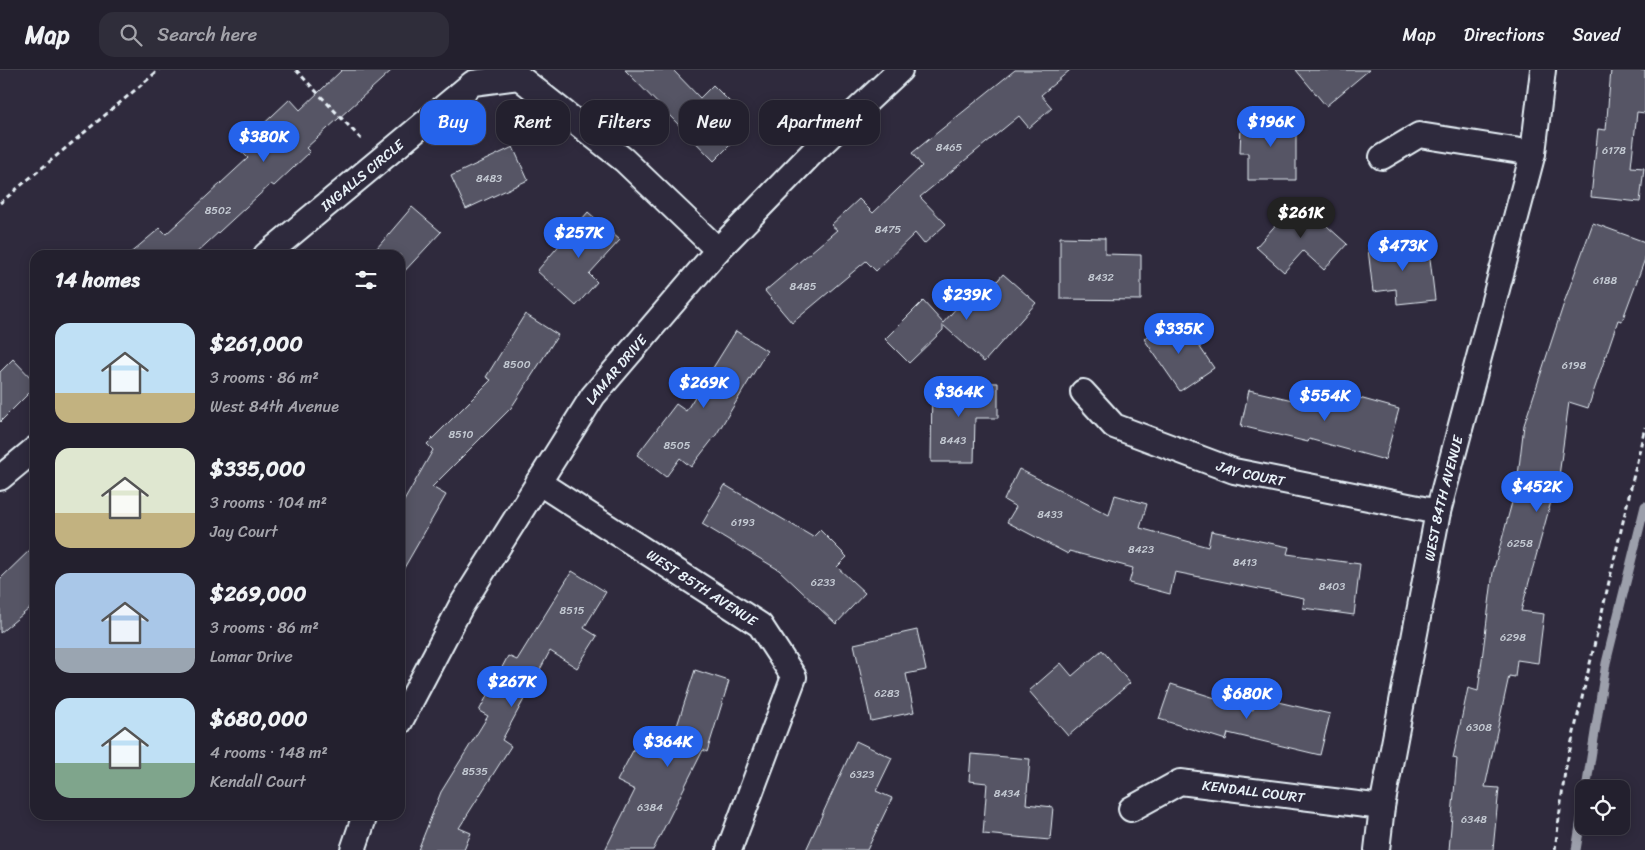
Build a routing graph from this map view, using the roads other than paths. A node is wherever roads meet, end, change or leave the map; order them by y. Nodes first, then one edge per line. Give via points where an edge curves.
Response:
1 (900, 70) edge
2 (1543, 70) edge
3 (1533, 153) junction
4 (1382, 157) dead end
5 (272, 250) edge
6 (718, 250) junction
7 (1083, 392) dead end
8 (30, 452) edge
9 (0, 478) edge
10 (538, 482) junction
11 (1438, 512) junction
12 (405, 712) edge
13 (1382, 807) junction
14 (1131, 809) dead end
15 (363, 820) edge
16 (353, 850) edge
17 (729, 850) edge
18 (1377, 850) edge

1 - 6 street, LAMAR DRIVE via 816,149
2 - 3 street, WEST 84TH AVENUE
3 - 4 street via 1419,135
3 - 11 street, WEST 84TH AVENUE
5 - 6 street, INGALLS CIRCLE via 473,83 519,77 624,160
6 - 10 street, LAMAR DRIVE via 593,396
7 - 11 street, JAY COURT via 1114,426 1234,471
8 - 9 street
10 - 12 street, LAMAR DRIVE via 460,606
10 - 17 street, WEST 85TH AVENUE via 760,625 794,677
11 - 13 street, WEST 84TH AVENUE
13 - 14 street, KENDALL COURT via 1180,782
13 - 18 street, WEST 84TH AVENUE
15 - 16 street

